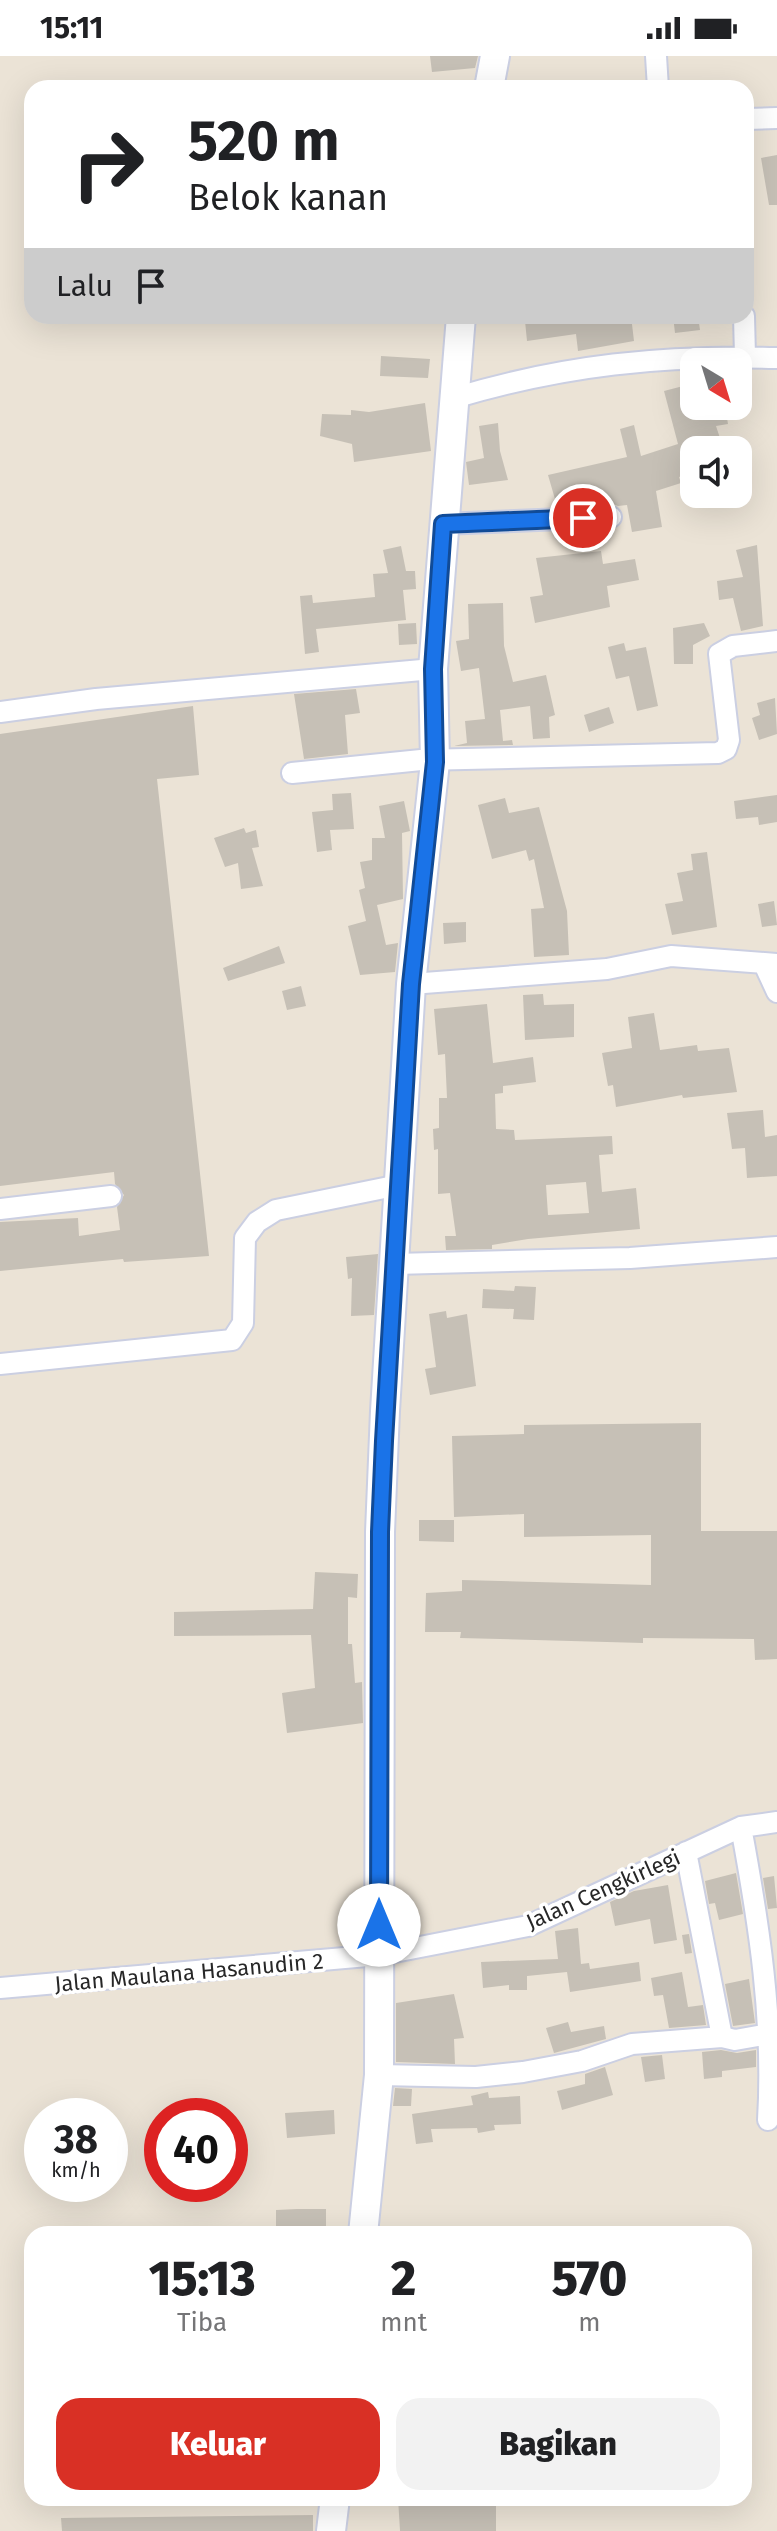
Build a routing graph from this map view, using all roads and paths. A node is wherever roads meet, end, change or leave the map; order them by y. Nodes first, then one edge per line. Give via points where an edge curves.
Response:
1 (495, 56) edge
2 (656, 56) edge
3 (490, 80) edge
4 (658, 80) edge
5 (777, 118) edge
6 (754, 119) edge
7 (460, 324) edge
8 (744, 324) edge
9 (745, 348) edge
10 (752, 357) edge
11 (777, 358) edge
12 (680, 360) edge
13 (454, 398) junction
14 (611, 517) dead end
15 (443, 524) junction
16 (777, 641) edge
17 (433, 669) junction
18 (0, 712) edge
19 (435, 762) junction
20 (292, 773) dead end
21 (770, 964) edge
22 (411, 984) junction
23 (777, 992) edge
24 (399, 1185) junction
25 (111, 1196) dead end
26 (0, 1209) edge
27 (777, 1247) edge
28 (395, 1264) junction
29 (0, 1364) edge
30 (777, 1822) edge
31 (741, 1827) junction
32 (686, 1852) junction
33 (379, 1955) junction
34 (0, 1988) edge
35 (769, 2034) junction
36 (722, 2037) junction
37 (379, 2075) junction
38 (768, 2120) dead end
39 (364, 2226) edge
40 (334, 2506) edge
41 (331, 2531) edge

1 - 3 street
2 - 4 street
5 - 6 street
7 - 13 street
8 - 9 street
10 - 11 street
12 - 13 street via 602,363 516,379
13 - 15 street
14 - 15 street
15 - 17 street
16 - 19 street via 733,646 719,654 729,740 718,753
17 - 18 street
17 - 19 street
19 - 20 street
19 - 22 street
21 - 22 street via 671,956 607,969
21 - 23 street
22 - 24 street
24 - 28 street
24 - 29 street via 276,1210 257,1222 245,1238 243,1323 232,1340
25 - 26 street
27 - 28 street via 630,1258
28 - 33 street via 380,1532
30 - 31 street, Jalan Cengkirlegi
31 - 32 street, Jalan Cengkirlegi
31 - 35 street via 761,1929
32 - 33 street, Jalan Cengkirlegi via 528,1926
32 - 36 street
33 - 34 street, Jalan Maulana Hasanudin 2
33 - 37 street
35 - 36 street
35 - 38 street
36 - 37 street via 632,2044 582,2061 523,2072 476,2077
37 - 39 street
40 - 41 street

